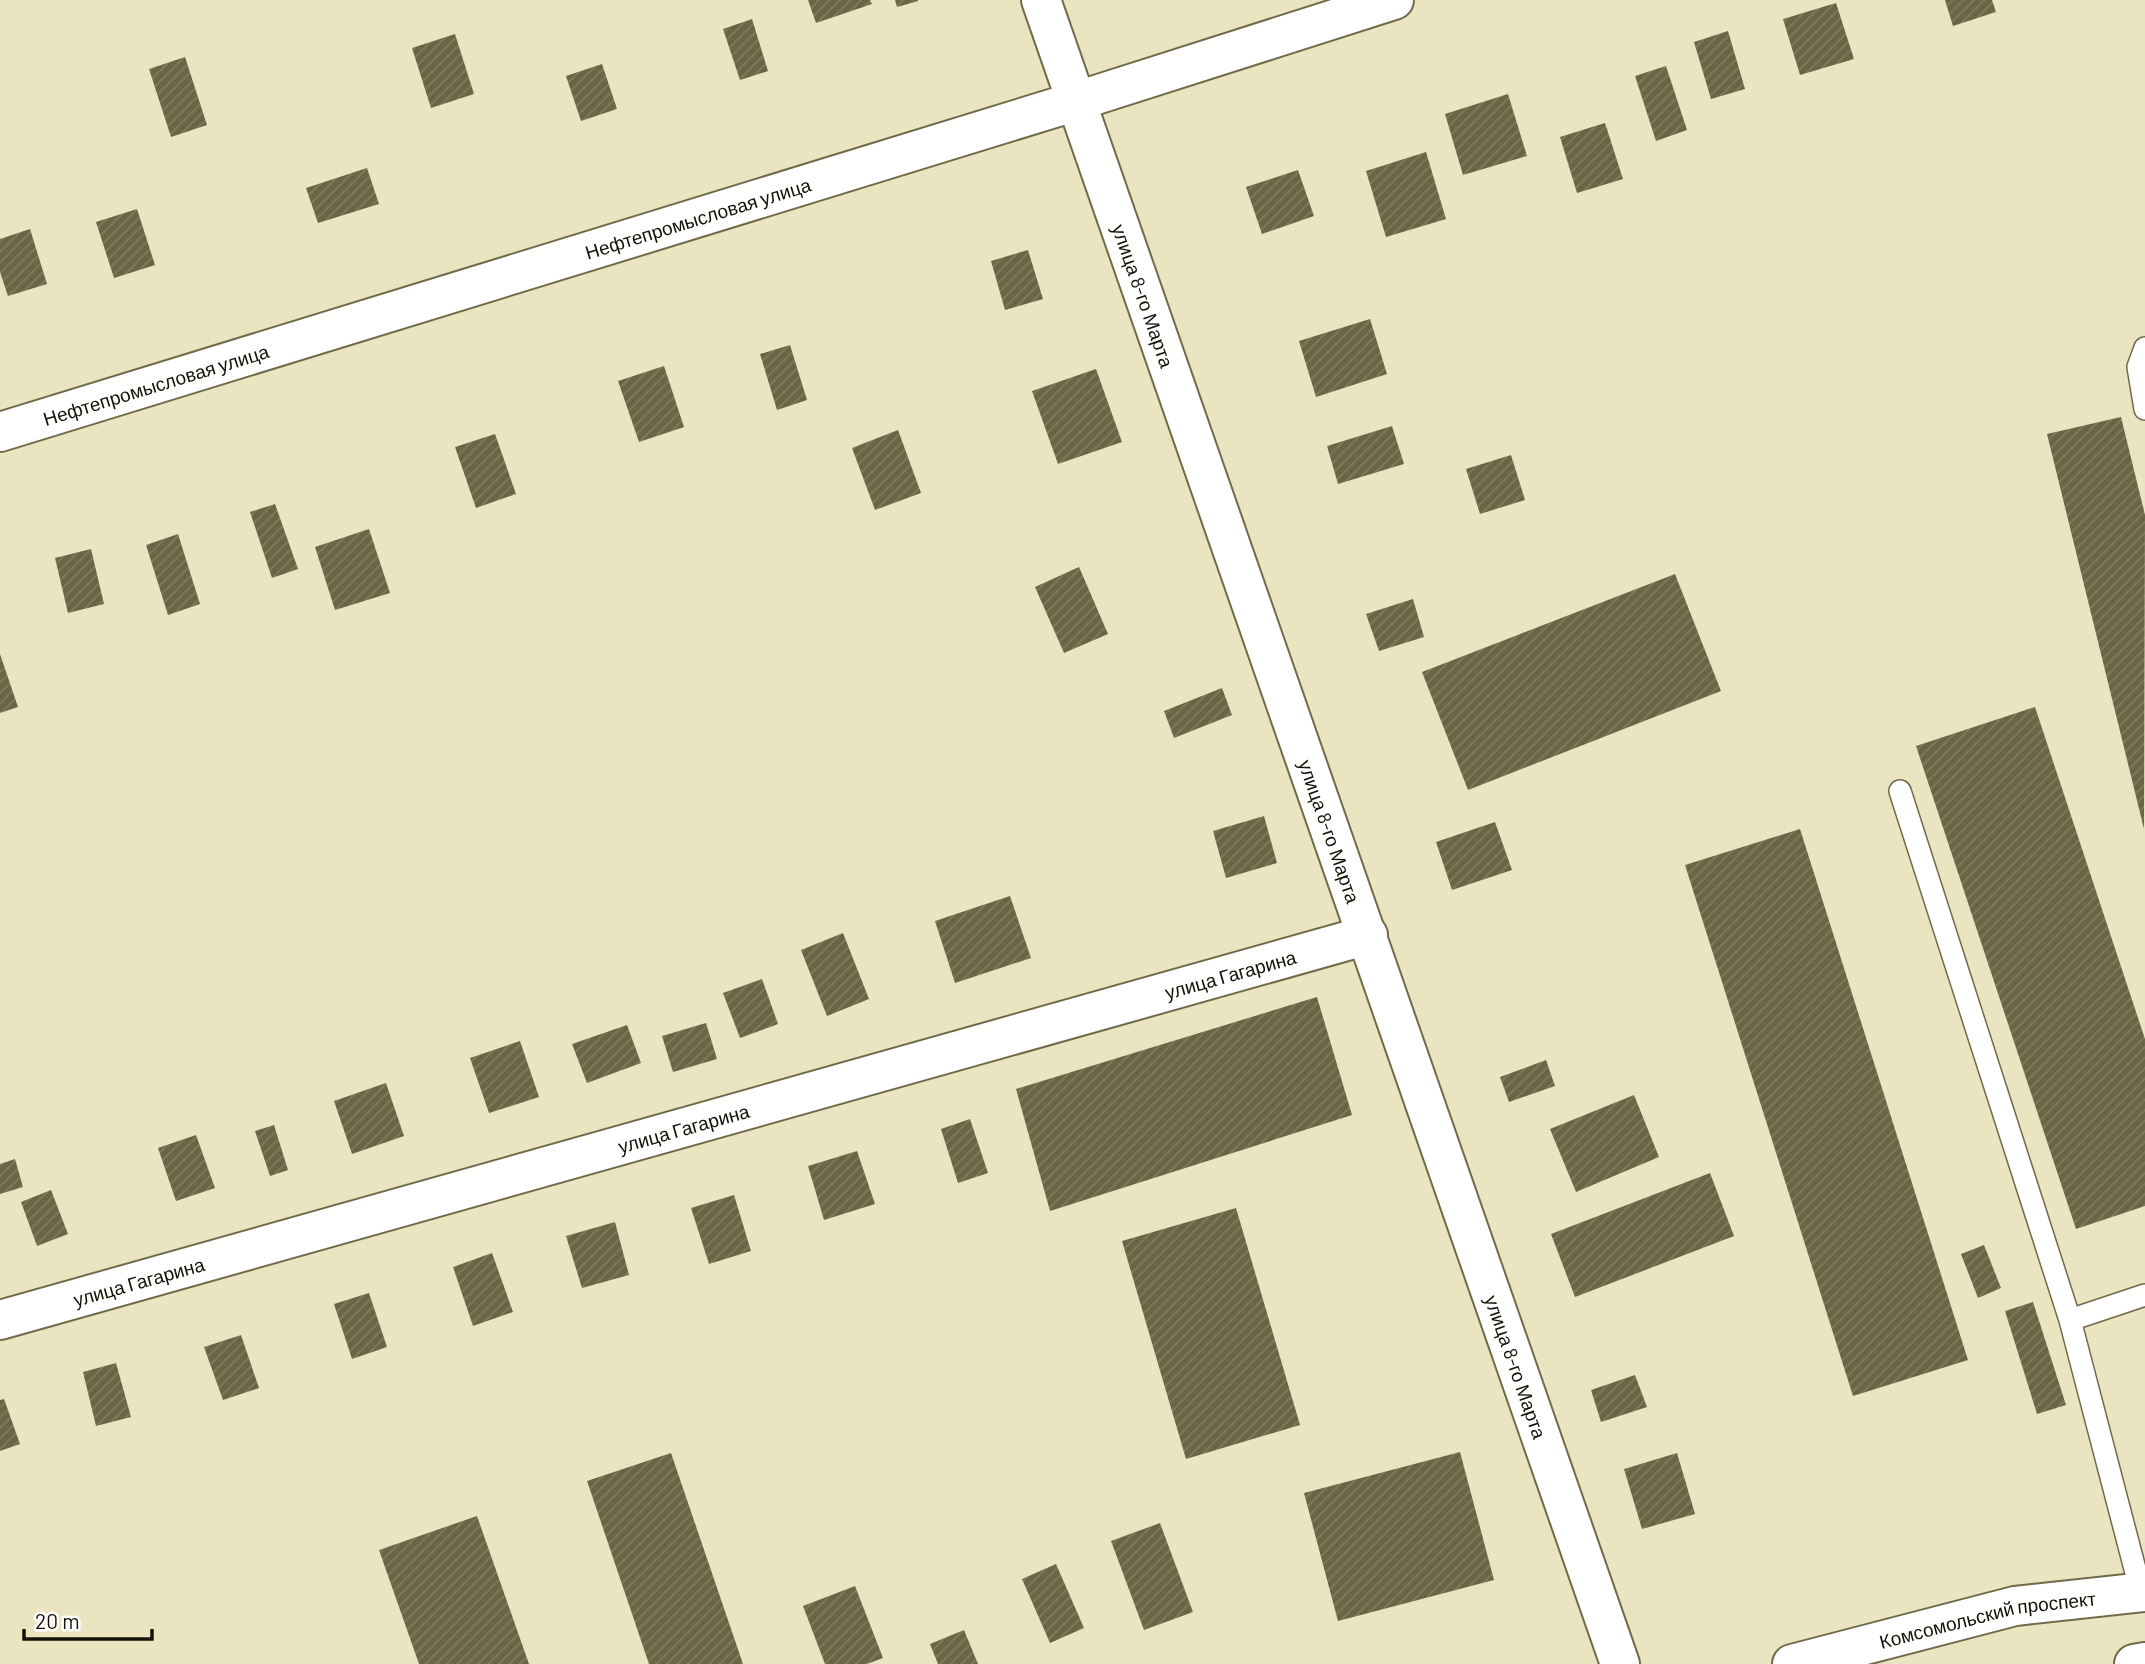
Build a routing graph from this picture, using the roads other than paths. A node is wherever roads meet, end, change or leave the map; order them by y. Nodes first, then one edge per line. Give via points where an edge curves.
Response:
1 (1041, 0) edge
2 (1394, 0) edge
3 (1077, 102) junction
4 (2145, 348) edge
5 (2145, 409) edge
6 (0, 432) edge
7 (1900, 791) dead end
8 (1368, 934) junction
9 (2145, 1295) edge
10 (0, 1320) edge
11 (2070, 1320) junction
12 (2143, 1592) edge
13 (2145, 1662) edge
14 (1619, 1664) edge
15 (1792, 1664) edge
16 (2134, 1664) edge

1 - 3 street, улица 8-го Марта
2 - 3 street, Нефтепромысловая улица
3 - 6 street, Нефтепромысловая улица
3 - 8 street, улица 8-го Марта
4 - 5 lane via 2138,367
7 - 11 lane
8 - 10 street, улица Гагарина
8 - 14 street, улица 8-го Марта
9 - 11 lane
11 - 12 lane
12 - 15 street, Комсомольский проспект via 2015,1606
13 - 16 street

